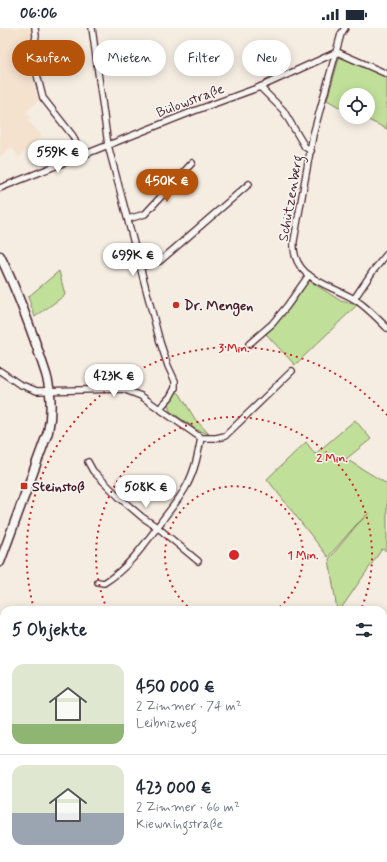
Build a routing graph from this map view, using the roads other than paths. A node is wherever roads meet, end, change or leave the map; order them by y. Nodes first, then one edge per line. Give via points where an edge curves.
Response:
1 (35, 28) edge
2 (92, 28) edge
3 (345, 28) edge
4 (336, 52) junction
5 (387, 74) edge
6 (260, 87) junction
7 (108, 145) junction
8 (311, 151) junction
9 (81, 156) junction
10 (192, 163) dead end
11 (249, 184) dead end
12 (0, 188) edge
13 (128, 219) junction
14 (387, 254) edge
15 (0, 256) edge
16 (140, 267) junction
17 (309, 275) junction
18 (354, 299) junction
19 (387, 328) edge
20 (249, 344) dead end
21 (0, 371) edge
22 (292, 371) dead end
23 (50, 390) junction
24 (160, 408) junction
25 (201, 438) junction
26 (88, 462) dead end
27 (157, 527) junction
28 (198, 561) dead end
29 (0, 562) edge
30 (98, 582) dead end

1 - 9 street via 33,59 43,98 72,136
2 - 7 street
3 - 4 street, Schützenberg
4 - 5 street
4 - 6 street, Bülowstraße
4 - 8 street, Schützenberg
6 - 7 street, Bülowstraße
6 - 8 street via 283,110 305,148
7 - 9 street, Bülowstraße
7 - 13 street
8 - 17 street, Schützenberg via 294,248 297,261
9 - 12 street, Bülowstraße
10 - 13 street via 145,214
11 - 16 street via 160,261
13 - 16 street
14 - 18 street
15 - 23 main road via 24,309
16 - 24 street via 160,342 175,381 175,388
17 - 18 street, Schützenberg
17 - 20 street via 272,324
18 - 19 street, Schützenberg
21 - 23 street via 30,389
22 - 25 street via 225,436
23 - 24 street via 123,389
23 - 29 main road via 48,432
24 - 25 street
25 - 27 street via 188,484
26 - 27 street via 121,499
27 - 28 street
27 - 30 street via 116,576 104,583

